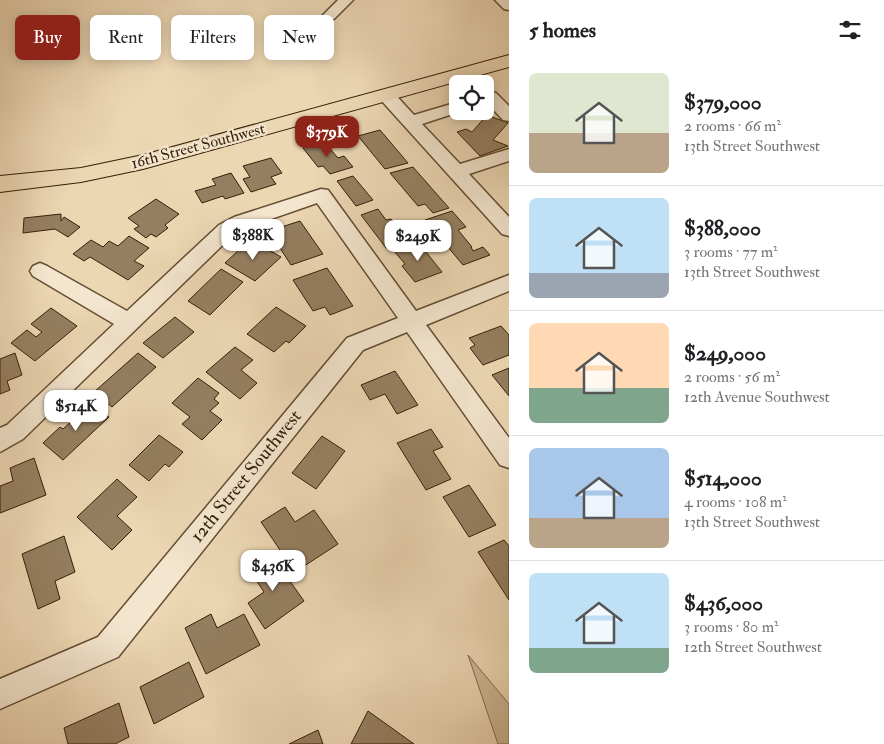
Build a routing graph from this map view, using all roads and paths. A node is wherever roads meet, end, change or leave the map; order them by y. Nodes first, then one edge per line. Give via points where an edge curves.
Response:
1 (346, 0) edge
2 (502, 0) edge
3 (509, 6) edge
4 (330, 15) edge
5 (509, 61) edge
6 (509, 92) edge
7 (386, 95) junction
8 (494, 96) edge
9 (494, 104) edge
10 (449, 110) edge
11 (509, 116) edge
12 (412, 120) junction
13 (509, 155) edge
14 (457, 171) junction
15 (0, 184) edge
16 (509, 229) edge
17 (40, 270) dead end
18 (509, 283) edge
19 (412, 322) junction
20 (130, 323) junction
21 (0, 441) edge
22 (509, 457) edge
23 (0, 694) edge

1 - 4 street
2 - 3 street
5 - 7 main road, 16th Street Southwest
6 - 8 street
7 - 12 street
7 - 15 main road, 16th Street Southwest via 142,162 81,175
9 - 11 street
10 - 12 street
12 - 14 street
13 - 14 street
14 - 16 street
17 - 20 street
18 - 19 street, 12th Street Southwest
19 - 20 street via 321,195 226,230
19 - 22 street
19 - 23 street, 12th Street Southwest via 355,344 108,647
20 - 21 street via 15,432

